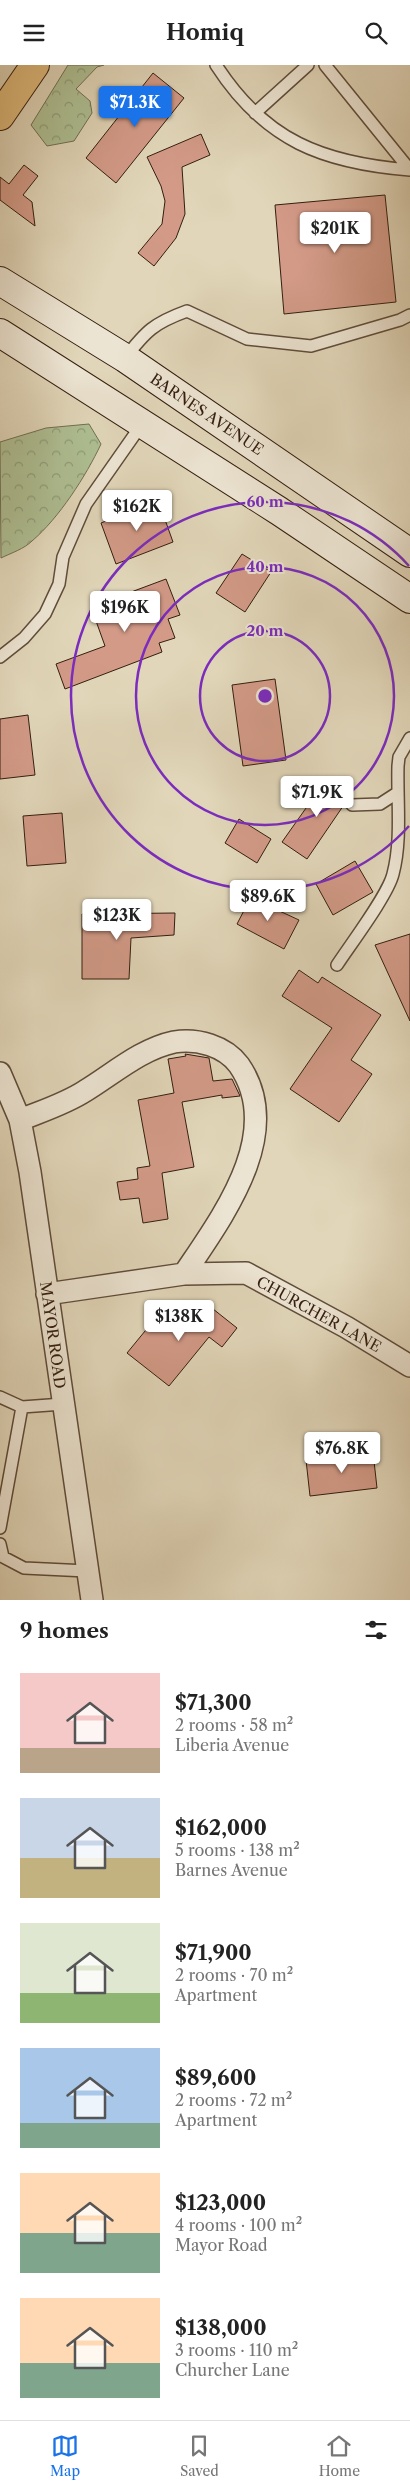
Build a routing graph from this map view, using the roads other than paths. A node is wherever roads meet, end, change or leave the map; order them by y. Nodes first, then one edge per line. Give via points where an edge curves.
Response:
1 (35, 65) edge
2 (216, 65) edge
3 (308, 65) edge
4 (325, 65) edge
5 (255, 113) junction
6 (0, 116) edge
7 (410, 170) edge
8 (0, 281) edge
9 (410, 315) edge
10 (0, 333) edge
11 (125, 358) junction
12 (142, 423) junction
13 (410, 553) edge
14 (410, 599) edge
15 (0, 657) edge
16 (410, 738) edge
17 (397, 793) junction
18 (352, 805) dead end
19 (337, 965) dead end
20 (0, 1073) edge
21 (20, 1120) junction
22 (184, 1274) junction
23 (47, 1294) junction
24 (410, 1366) edge
25 (0, 1397) edge
26 (62, 1404) junction
27 (22, 1407) junction
28 (0, 1528) edge
29 (0, 1544) edge
30 (87, 1571) junction
31 (92, 1600) edge

1 - 6 main road
2 - 5 lane
3 - 5 lane
4 - 7 lane
5 - 7 lane via 299,145 377,167
8 - 11 main road, BARNES AVENUE
9 - 11 lane via 311,346 247,339 187,311 147,331
10 - 12 main road
11 - 13 main road, BARNES AVENUE
12 - 14 main road
12 - 15 lane via 86,504 63,557 59,584 45,614 24,639
16 - 17 lane via 399,757
17 - 18 lane via 380,805
17 - 19 lane via 397,841 390,882
20 - 21 street, MAYOR ROAD
21 - 22 street via 58,1106 138,1058 174,1042 196,1042 220,1048 233,1057 253,1093 254,1136 244,1173 230,1203
21 - 23 street, MAYOR ROAD
22 - 23 street, CHURCHER LANE
22 - 24 street, CHURCHER LANE via 246,1273
23 - 26 street, MAYOR ROAD
25 - 27 lane
26 - 27 lane
26 - 30 street, MAYOR ROAD
27 - 28 lane
29 - 30 lane via 3,1557 24,1568
30 - 31 street, MAYOR ROAD

